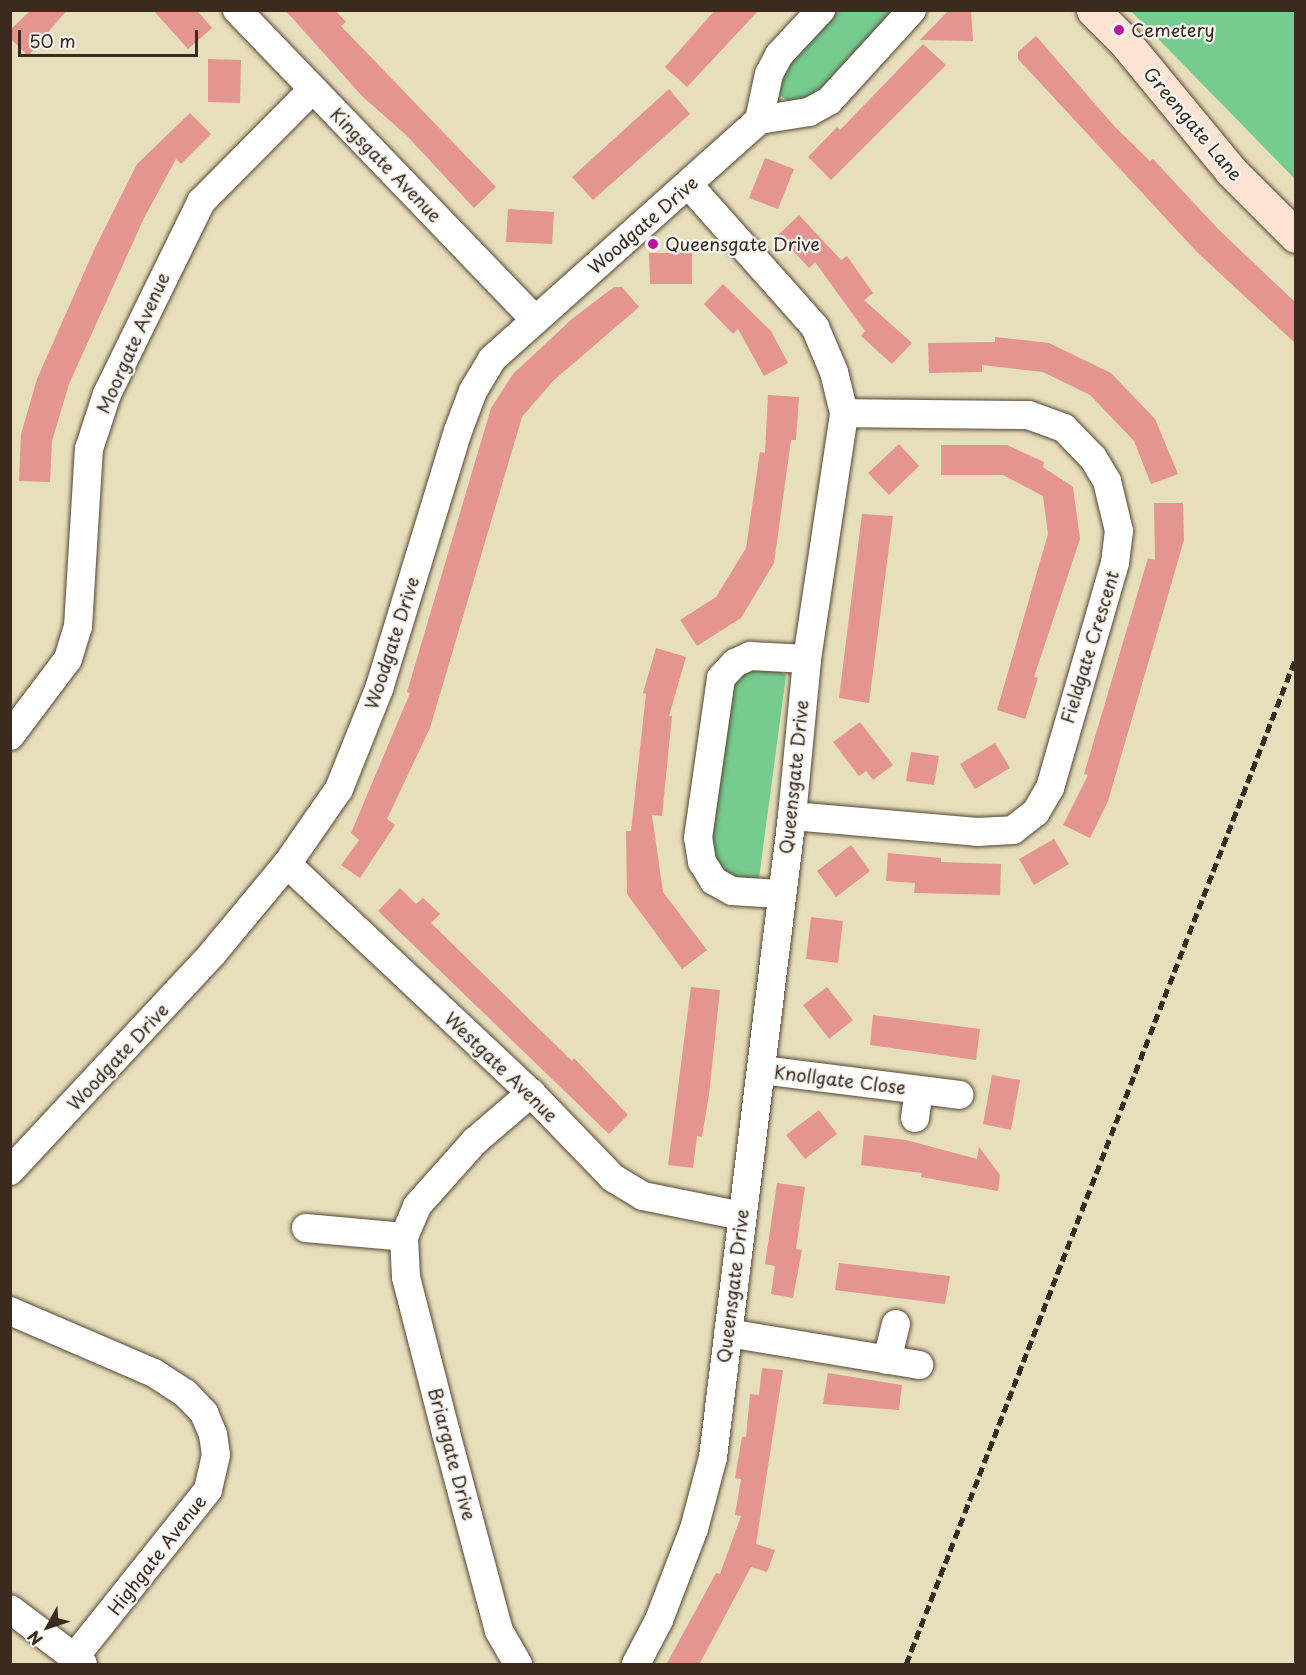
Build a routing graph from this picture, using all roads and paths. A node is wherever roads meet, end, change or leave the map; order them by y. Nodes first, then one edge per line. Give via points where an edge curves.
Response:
1 (237, 10) edge
2 (821, 10) edge
3 (912, 10) edge
4 (1093, 10) edge
5 (313, 89) junction
6 (759, 120) junction
7 (689, 185) junction
8 (1296, 236) edge
9 (534, 319) junction
10 (844, 413) junction
11 (807, 659) junction
12 (10, 736) edge
13 (792, 816) junction
14 (287, 864) junction
15 (779, 894) junction
16 (762, 1070) junction
17 (919, 1090) junction
18 (531, 1093) junction
19 (959, 1095) dead end
20 (915, 1118) dead end
21 (10, 1170) edge
22 (742, 1216) junction
23 (304, 1227) dead end
24 (404, 1237) junction
25 (10, 1311) edge
26 (896, 1324) dead end
27 (728, 1333) junction
28 (887, 1360) junction
29 (919, 1365) dead end
30 (10, 1609) edge
31 (79, 1661) edge
32 (518, 1665) edge
33 (636, 1665) edge

1 - 5 street, Kingsgate Avenue
2 - 6 street via 779,55 769,74
3 - 6 street via 830,101 809,112
4 - 8 street, Greengate Lane via 1124,41 1231,171
5 - 9 street, Kingsgate Avenue
5 - 12 street, Moorgate Avenue via 201,202 107,394 89,450 78,627 68,659
6 - 7 street, Woodgate Drive
7 - 9 street, Woodgate Drive
7 - 10 street, Queensgate Drive via 814,327 834,372
9 - 14 street, Woodgate Drive via 492,359 473,391 379,689 339,789
10 - 11 street, Queensgate Drive
10 - 13 street, Fieldgate Crescent via 1028,415 1064,428 1093,458 1107,480 1119,531 1115,563 1050,788 1036,812 1013,830 977,832
11 - 13 street, Queensgate Drive
11 - 15 street via 750,656 735,663 721,678 698,838 702,862 714,880 732,891
13 - 15 street, Queensgate Drive
14 - 18 street, Westgate Avenue
14 - 21 street, Woodgate Drive via 213,953
15 - 16 street, Queensgate Drive
16 - 17 street, Knollgate Close
16 - 22 street, Queensgate Drive
17 - 19 street, Knollgate Close
17 - 20 street, Knollgate Close
18 - 22 street, Westgate Avenue via 613,1178 643,1196
18 - 24 street, Briargate Drive via 475,1142 417,1206
22 - 27 street, Queensgate Drive
23 - 24 street
24 - 32 street, Briargate Drive via 406,1277 446,1433 499,1631
25 - 31 street, Highgate Avenue via 154,1373 185,1393 204,1413 213,1434 216,1455 208,1490
26 - 28 street
27 - 28 street
27 - 33 street, Queensgate Drive via 712,1457 694,1529 659,1620
28 - 29 street
30 - 31 street

